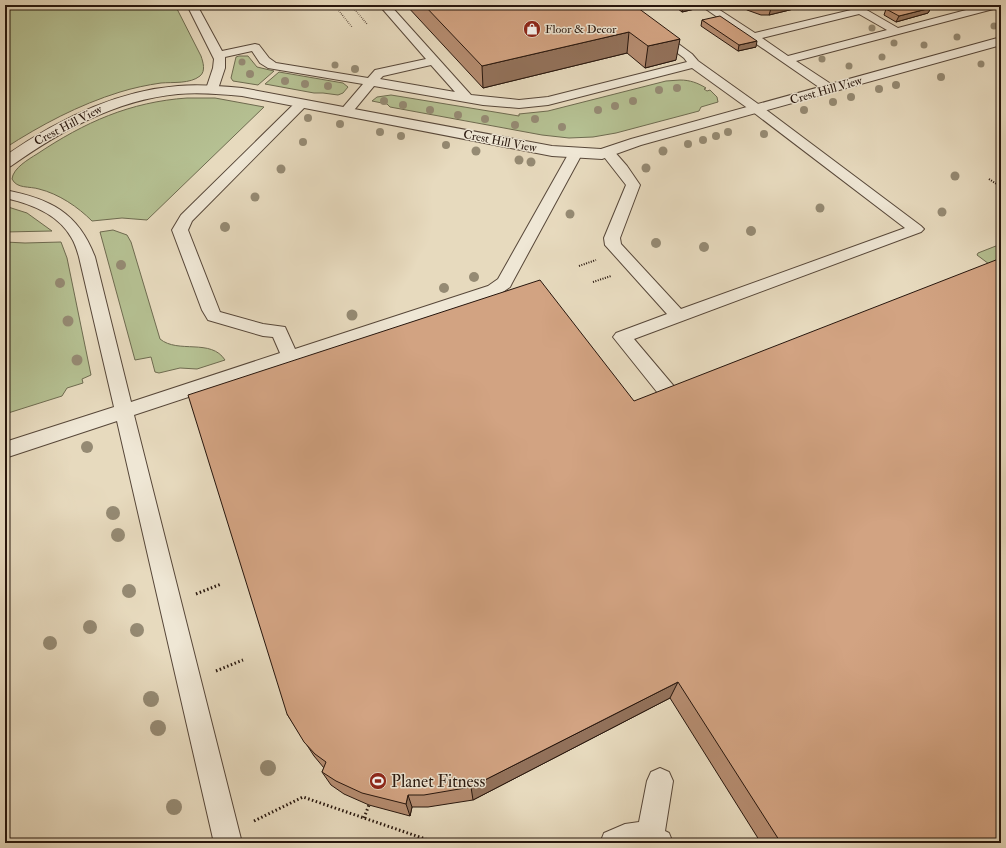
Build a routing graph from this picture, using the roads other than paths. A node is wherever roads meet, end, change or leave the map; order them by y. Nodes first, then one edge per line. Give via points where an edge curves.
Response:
1 (192, 5) edge
2 (384, 5) edge
3 (620, 5) edge
4 (705, 5) edge
5 (850, 5) edge
6 (998, 5) edge
7 (860, 11) junction
8 (896, 31) junction
9 (753, 37) junction
10 (999, 43) edge
11 (218, 55) junction
12 (786, 60) junction
13 (434, 61) junction
14 (694, 64) junction
15 (371, 82) junction
16 (212, 88) junction
17 (830, 89) junction
18 (468, 98) junction
19 (301, 104) junction
20 (757, 109) junction
21 (345, 112) junction
22 (608, 153) junction
23 (575, 154) junction
24 (5, 163) edge
25 (5, 194) edge
26 (678, 316) junction
27 (290, 356) junction
28 (676, 402) edge
29 (124, 411) junction
30 (5, 450) edge
31 (660, 781) dead end
32 (227, 839) edge
33 (654, 840) edge
34 (614, 843) edge

1 - 11 lane
2 - 13 lane
3 - 14 lane via 688,56
4 - 9 lane
5 - 7 lane
6 - 8 lane
7 - 8 lane
7 - 9 lane
8 - 12 lane
9 - 12 lane
10 - 17 street, Crest Hill View
11 - 15 lane via 255,47 270,66
11 - 16 lane via 219,68
12 - 17 lane
13 - 15 lane via 381,72
13 - 18 lane
14 - 18 lane via 535,103 508,104
14 - 20 lane
15 - 18 lane
15 - 21 lane
16 - 19 street, Crest Hill View
16 - 24 street, Crest Hill View via 160,92 113,103 61,126
17 - 20 street, Crest Hill View
19 - 21 street, Crest Hill View
19 - 27 lane via 186,218 180,230 214,316 263,330 278,331
20 - 22 street, Crest Hill View via 636,142
20 - 26 lane via 916,229
21 - 23 street, Crest Hill View
22 - 23 street, Crest Hill View
22 - 26 lane via 633,185 611,241
23 - 27 lane via 504,283 494,290
25 - 29 lane via 30,199 47,207 70,225 80,239 87,257
26 - 28 lane via 622,337
27 - 29 lane
29 - 30 lane
29 - 32 lane
31 - 33 lane
33 - 34 lane via 635,834

